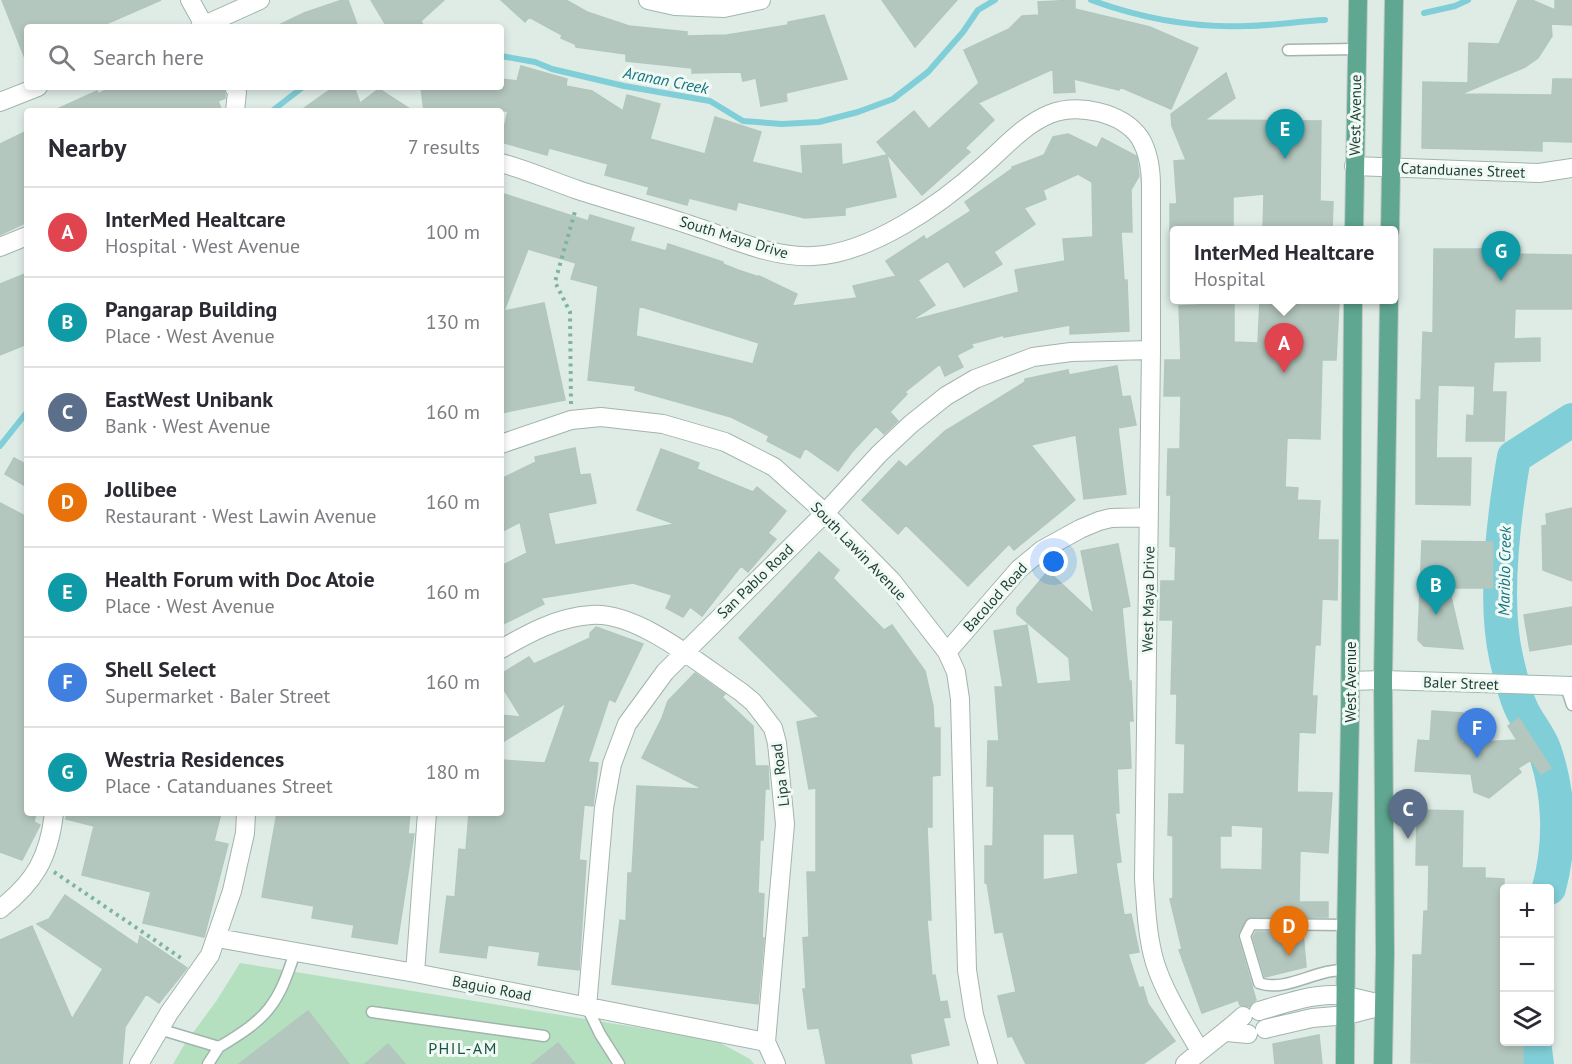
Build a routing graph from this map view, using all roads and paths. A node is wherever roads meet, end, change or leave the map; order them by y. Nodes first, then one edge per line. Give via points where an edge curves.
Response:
1 (190, 0) edge
2 (260, 0) edge
3 (648, 0) edge
4 (761, 0) edge
5 (1394, 0) edge
6 (1358, 8) edge
7 (202, 24) edge
8 (207, 24) edge
9 (1357, 49) junction
10 (1288, 50) dead end
11 (27, 90) edge
12 (236, 90) edge
13 (2, 97) edge
14 (236, 108) edge
15 (1139, 137) joint
16 (504, 164) edge
17 (1354, 166) junction
18 (1391, 167) junction
19 (1572, 168) edge
20 (581, 191) junction
21 (1354, 226) edge
22 (1390, 226) edge
23 (24, 237) edge
24 (0, 247) edge
25 (1353, 304) edge
26 (1389, 304) edge
27 (1151, 350) junction
28 (571, 420) junction
29 (504, 443) edge
30 (825, 513) junction
31 (1149, 517) junction
32 (504, 647) edge
33 (682, 652) junction
34 (947, 652) junction
35 (1383, 680) junction
36 (1350, 681) junction
37 (1569, 687) edge
38 (1572, 705) edge
39 (53, 816) edge
40 (246, 816) edge
41 (427, 816) edge
42 (42, 864) junction
43 (0, 909) edge
44 (1347, 926) junction
45 (217, 938) junction
46 (296, 952) junction
47 (1347, 970) junction
48 (200, 971) junction
49 (415, 973) junction
50 (1346, 996) junction
51 (1383, 1005) junction
52 (587, 1007) junction
53 (372, 1012) dead end
54 (1347, 1015) junction
55 (159, 1029) junction
56 (1227, 1032) junction
57 (544, 1036) dead end
58 (766, 1042) junction
59 (219, 1047) junction
60 (1200, 1051) junction
61 (139, 1064) edge
62 (208, 1064) edge
63 (619, 1064) edge
64 (776, 1064) edge
65 (988, 1064) edge
66 (1185, 1064) edge
67 (1346, 1064) edge
68 (1383, 1064) edge

1 - 7 street
2 - 8 street
3 - 4 street via 675,6 723,8
5 - 18 main road
6 - 9 main road, West Avenue
9 - 10 lane
9 - 17 main road, West Avenue
11 - 13 street
12 - 14 street
15 - 20 street, South Maya Drive via 1101,112 1072,110 1051,114 1014,136 942,201 912,220 850,249 814,256 795,256 755,246
15 - 27 street, West Maya Drive via 1151,170
16 - 20 street, South Maya Drive
17 - 18 street, Catanduanes Street
17 - 21 main road, West Avenue
18 - 19 street, Catanduanes Street via 1539,173
18 - 22 main road
20 - 28 path via 555,282 570,312
23 - 24 street
25 - 36 main road, West Avenue
26 - 35 main road
27 - 30 street, San Pablo Road via 1050,354 975,379 911,424
27 - 31 street, West Maya Drive
28 - 29 street, South Lawin Avenue
28 - 30 street, South Lawin Avenue via 601,417 663,424 725,442 774,467
30 - 33 street, San Pablo Road
30 - 34 street, South Lawin Avenue via 892,581
31 - 34 street, Bacolod Road via 1111,518 1042,550 1020,569
31 - 60 street, West Maya Drive via 1146,916 1155,963
32 - 33 street, Lipa Road via 544,627 593,614 640,625
33 - 52 street, San Pablo Road via 627,724 612,764 604,808
33 - 58 street, Lipa Road via 753,702 773,728 777,743 785,824
34 - 65 street, South Lawin Avenue via 956,672 960,699 967,970 982,1051
35 - 36 street, Baler Street
35 - 37 street, Baler Street
35 - 51 main road
36 - 44 main road, West Avenue
37 - 38 lane
39 - 42 street
40 - 45 street via 232,891
41 - 49 street
42 - 43 street via 23,889
42 - 48 path
44 - 47 main road, West Avenue
44 - 47 lane via 1251,924 1245,936 1259,983 1270,987 1335,969
45 - 46 street, Baguio Road
45 - 48 street
46 - 49 street, Baguio Road
46 - 59 lane via 284,987 270,1008 249,1029
47 - 50 main road, West Avenue
48 - 55 street
49 - 52 street, Baguio Road
50 - 51 street
50 - 54 main road, West Avenue
50 - 56 street via 1307,998 1251,1013
51 - 54 street
51 - 68 main road
52 - 58 street, Baguio Road
52 - 63 lane
53 - 57 lane
54 - 56 street via 1312,1018 1257,1031
54 - 67 main road, West Avenue
55 - 59 lane
55 - 61 street
56 - 60 street
58 - 64 street, Lipa Road
59 - 62 lane
60 - 66 street

